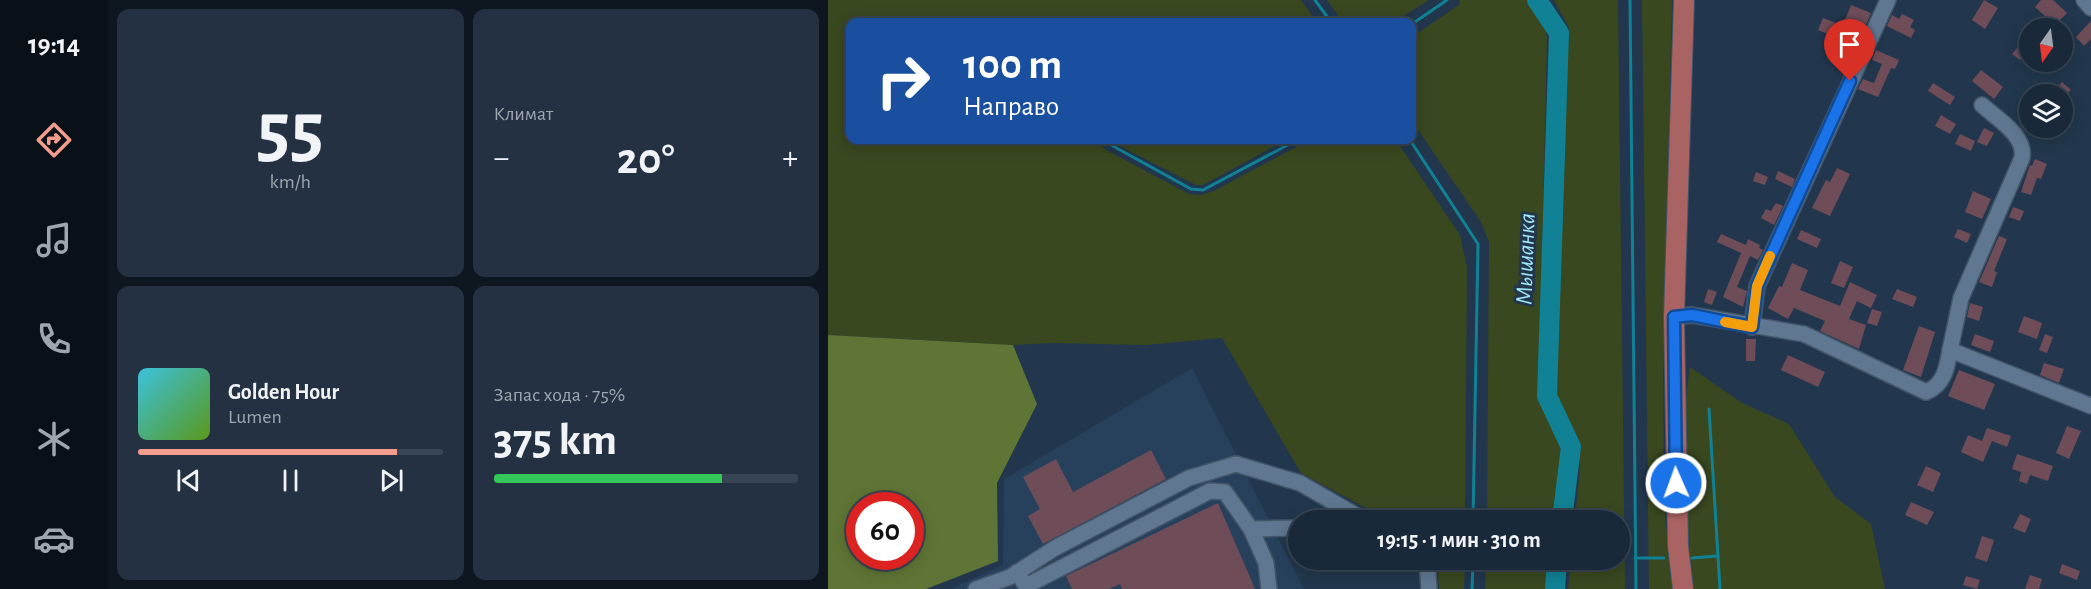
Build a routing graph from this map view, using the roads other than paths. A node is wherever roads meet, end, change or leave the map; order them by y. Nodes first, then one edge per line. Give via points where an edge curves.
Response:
1 (1684, 0) edge
2 (1888, 0) edge
3 (2084, 0) edge
4 (2091, 8) edge
5 (1982, 105) dead end
6 (1674, 317) junction
7 (1752, 327) junction
8 (1950, 350) junction
9 (2091, 406) edge
10 (1347, 510) edge
11 (1288, 528) edge
12 (1251, 529) junction
13 (1428, 570) edge
14 (1017, 572) junction
15 (1027, 588) edge
16 (976, 589) edge
17 (1269, 589) edge
18 (1429, 589) edge
19 (1683, 589) edge

1 - 6 main road
2 - 7 street via 1757,286
3 - 4 street
5 - 8 street via 2024,148 1961,298
6 - 7 street via 1692,315
6 - 19 main road via 1676,500
7 - 8 street via 1804,334 1926,392 1939,384
8 - 9 street
10 - 14 street via 1300,483 1236,464 1189,478 1054,548
11 - 12 street
12 - 15 street via 1225,492 1210,491
12 - 17 street via 1266,563
13 - 18 street
14 - 15 street
14 - 16 street

